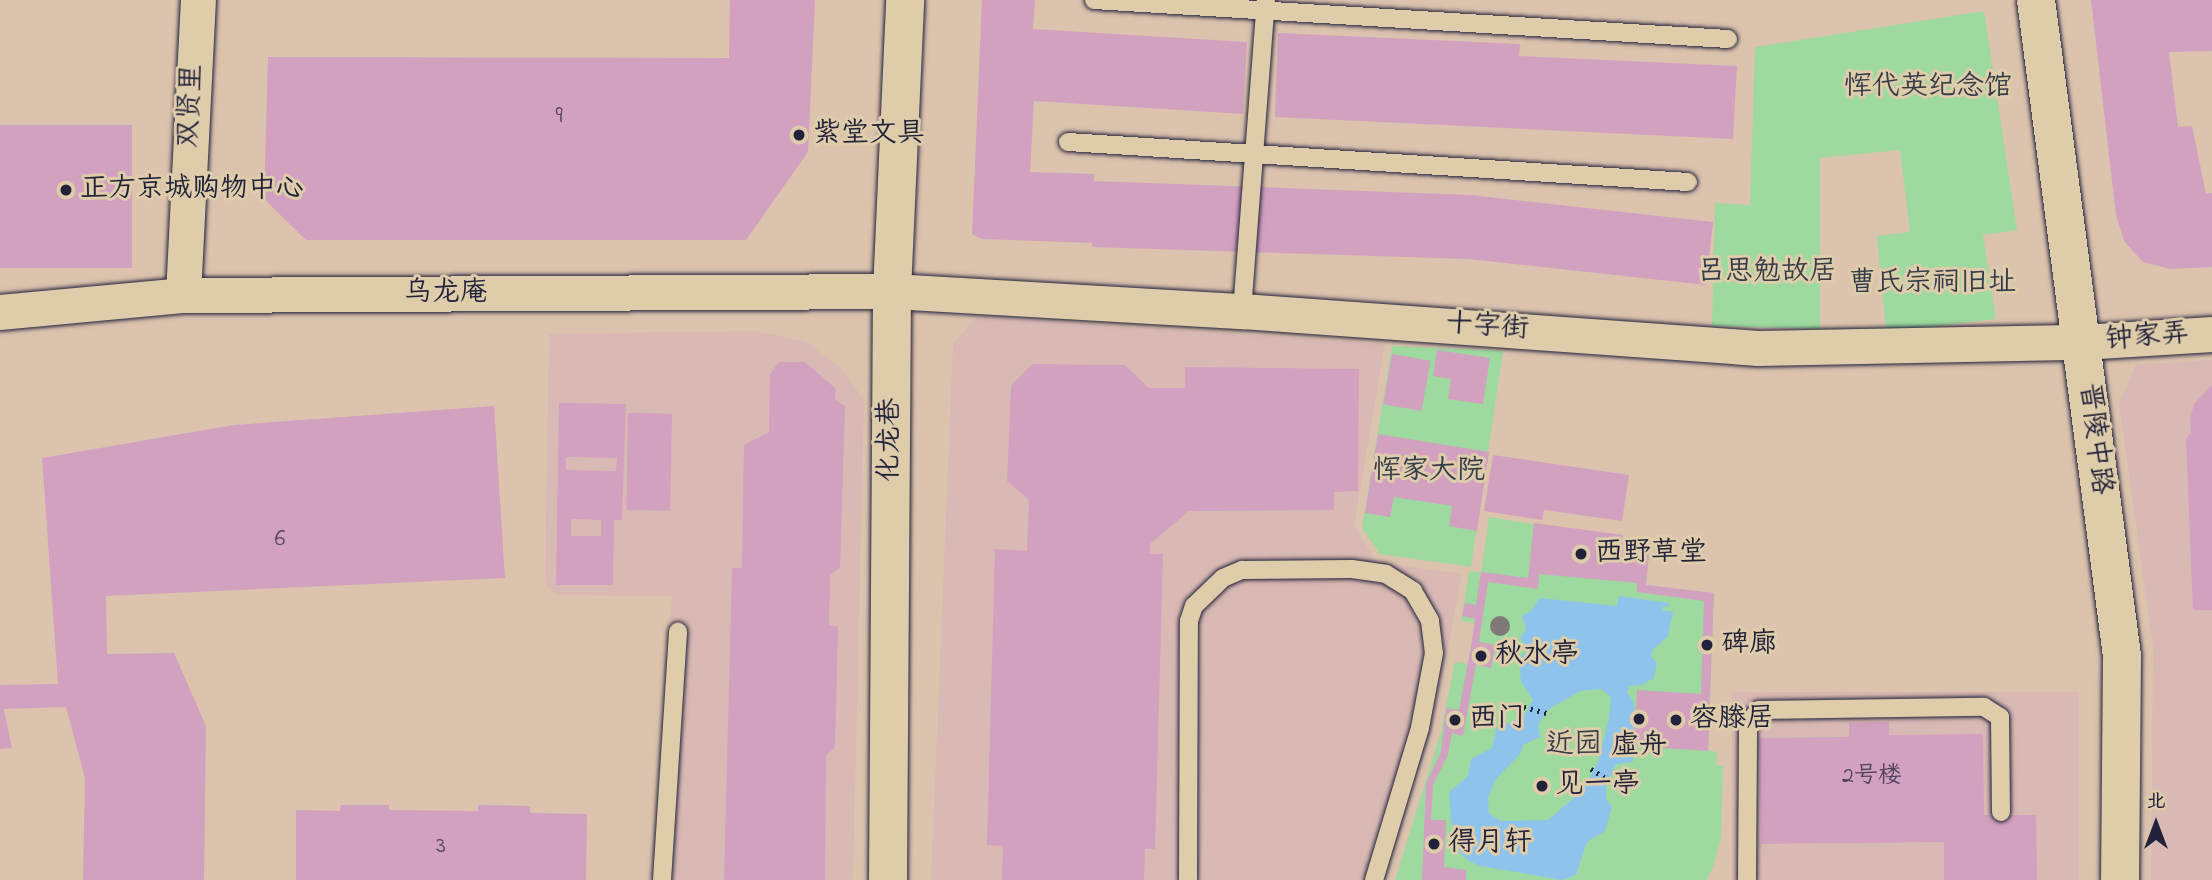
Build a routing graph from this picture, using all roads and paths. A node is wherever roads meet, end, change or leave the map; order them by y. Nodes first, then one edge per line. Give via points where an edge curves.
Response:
1 (198, 0) edge
2 (905, 0) edge
3 (1094, 0) edge
4 (2036, 0) edge
5 (1265, 6) edge
6 (1728, 39) dead end
7 (1068, 142) dead end
8 (1254, 154) junction
9 (1688, 182) dead end
10 (892, 291) junction
11 (183, 295) junction
12 (1242, 311) junction
13 (0, 312) edge
14 (2212, 334) edge
15 (2082, 342) junction
16 (678, 632) dead end
17 (1524, 707) dead end
18 (1551, 714) dead end
19 (1591, 769) dead end
20 (1612, 782) dead end
21 (2001, 812) dead end
22 (662, 880) edge
23 (888, 880) edge
24 (1188, 880) edge
25 (1374, 880) edge
26 (1747, 880) edge
27 (2120, 880) edge

1 - 11 street, 双贤里
2 - 10 main road, 化龙巷
3 - 5 lane
4 - 15 main road, 晋陵中路
5 - 6 lane
5 - 8 lane
7 - 8 lane
8 - 9 lane
8 - 12 lane
10 - 11 street, 乌龙庵
10 - 12 street, 十字街
10 - 23 main road, 化龙巷
11 - 13 street, 乌龙庵
12 - 15 street, 十字街 via 1758,348
14 - 15 street, 钟家弄
15 - 27 main road, 晋陵中路 via 2122,656
16 - 22 lane
17 - 18 path
19 - 20 path
21 - 26 lane via 2000,717 1984,707 1759,710 1748,723
24 - 25 lane via 1189,621 1194,606 1223,579 1242,570 1352,569 1386,573 1413,591 1430,621 1434,653 1420,729

